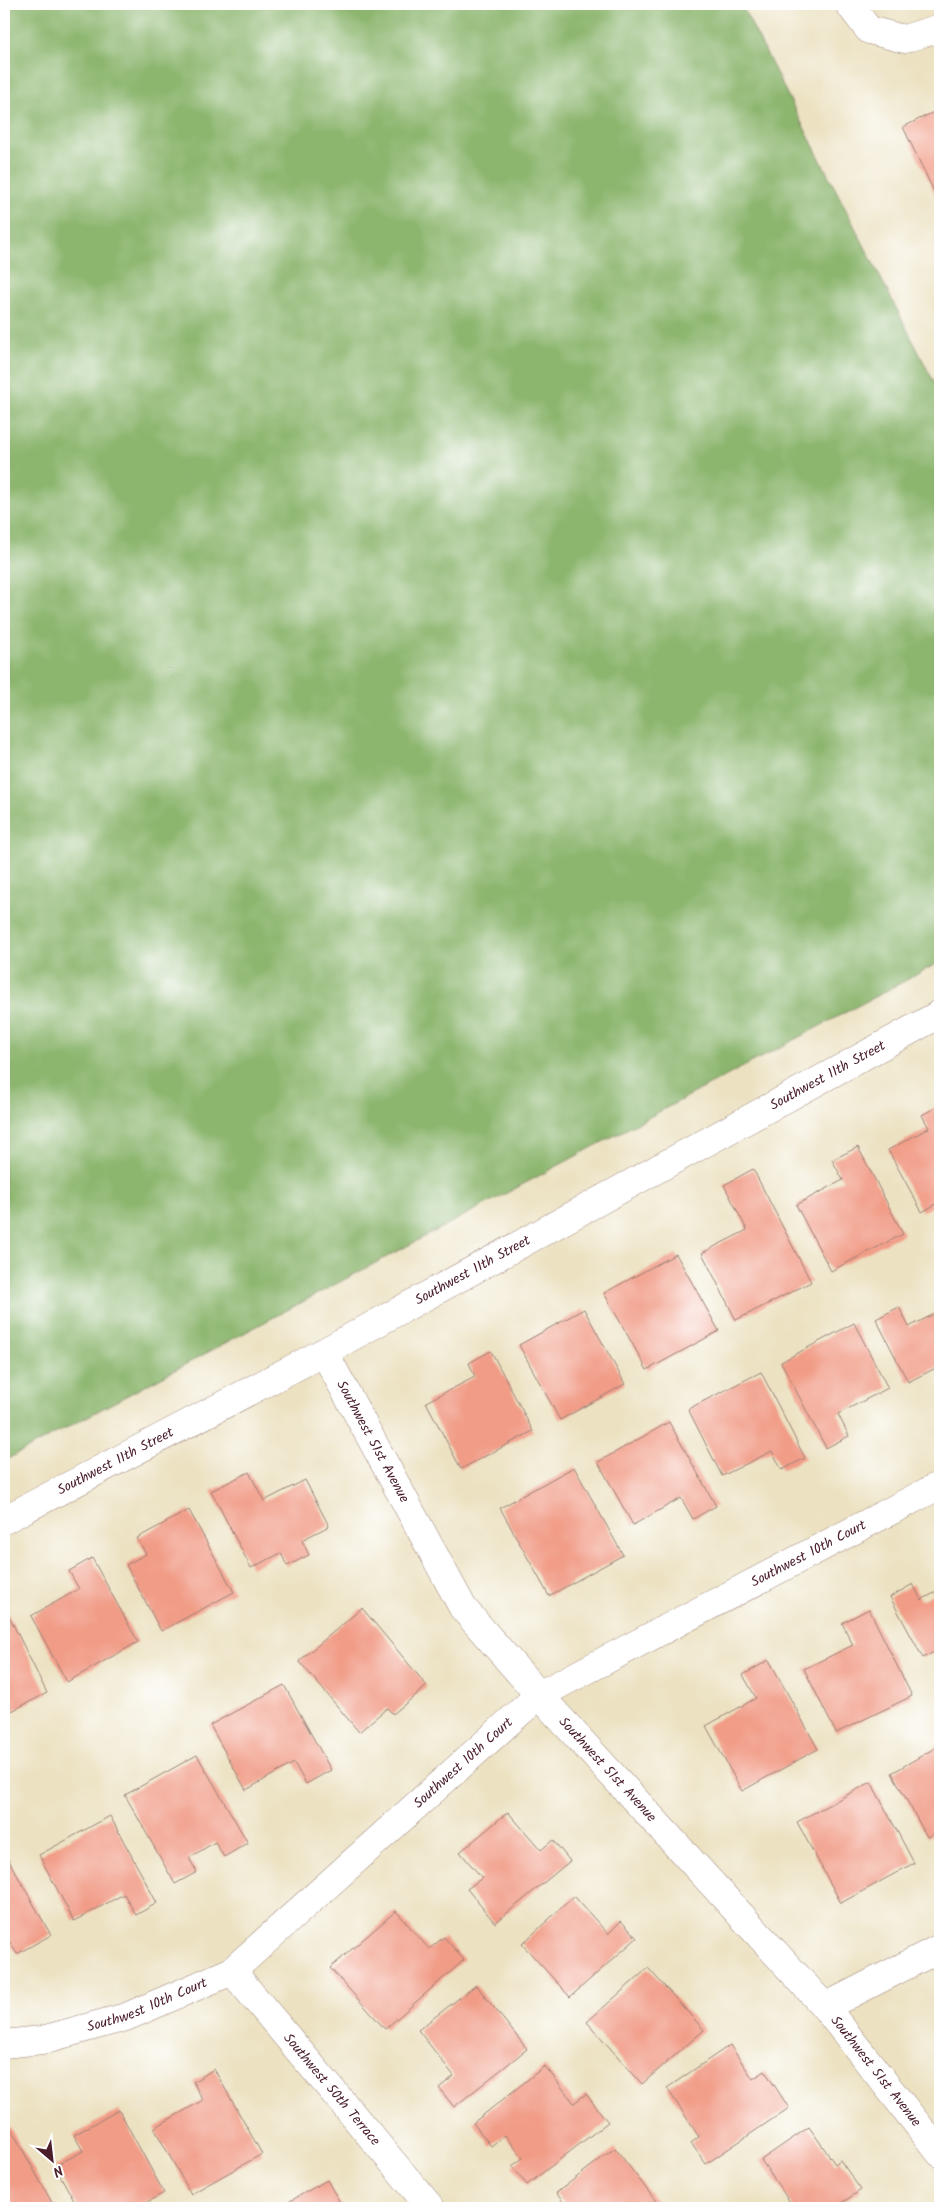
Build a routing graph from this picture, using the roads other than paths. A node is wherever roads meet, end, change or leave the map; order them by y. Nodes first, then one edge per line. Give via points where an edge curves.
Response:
1 (848, 4) edge
2 (940, 28) edge
3 (940, 1014) edge
4 (324, 1352) junction
5 (940, 1485) edge
6 (4, 1520) edge
7 (538, 1695) junction
8 (940, 1948) edge
9 (232, 1971) junction
10 (825, 2008) junction
11 (4, 2044) edge
12 (940, 2153) edge
13 (431, 2208) edge

1 - 2 street via 869,30 904,39
3 - 4 street, Southwest 11th Street
4 - 6 street, Southwest 11th Street
4 - 7 street, Southwest 51st Avenue via 463,1608
5 - 7 street, Southwest 10th Court
7 - 9 street, Southwest 10th Court
7 - 10 street, Southwest 51st Avenue
8 - 10 street
9 - 11 street, Southwest 10th Court via 126,2017 42,2040
9 - 13 street, Southwest 50th Terrace
10 - 12 street, Southwest 51st Avenue

